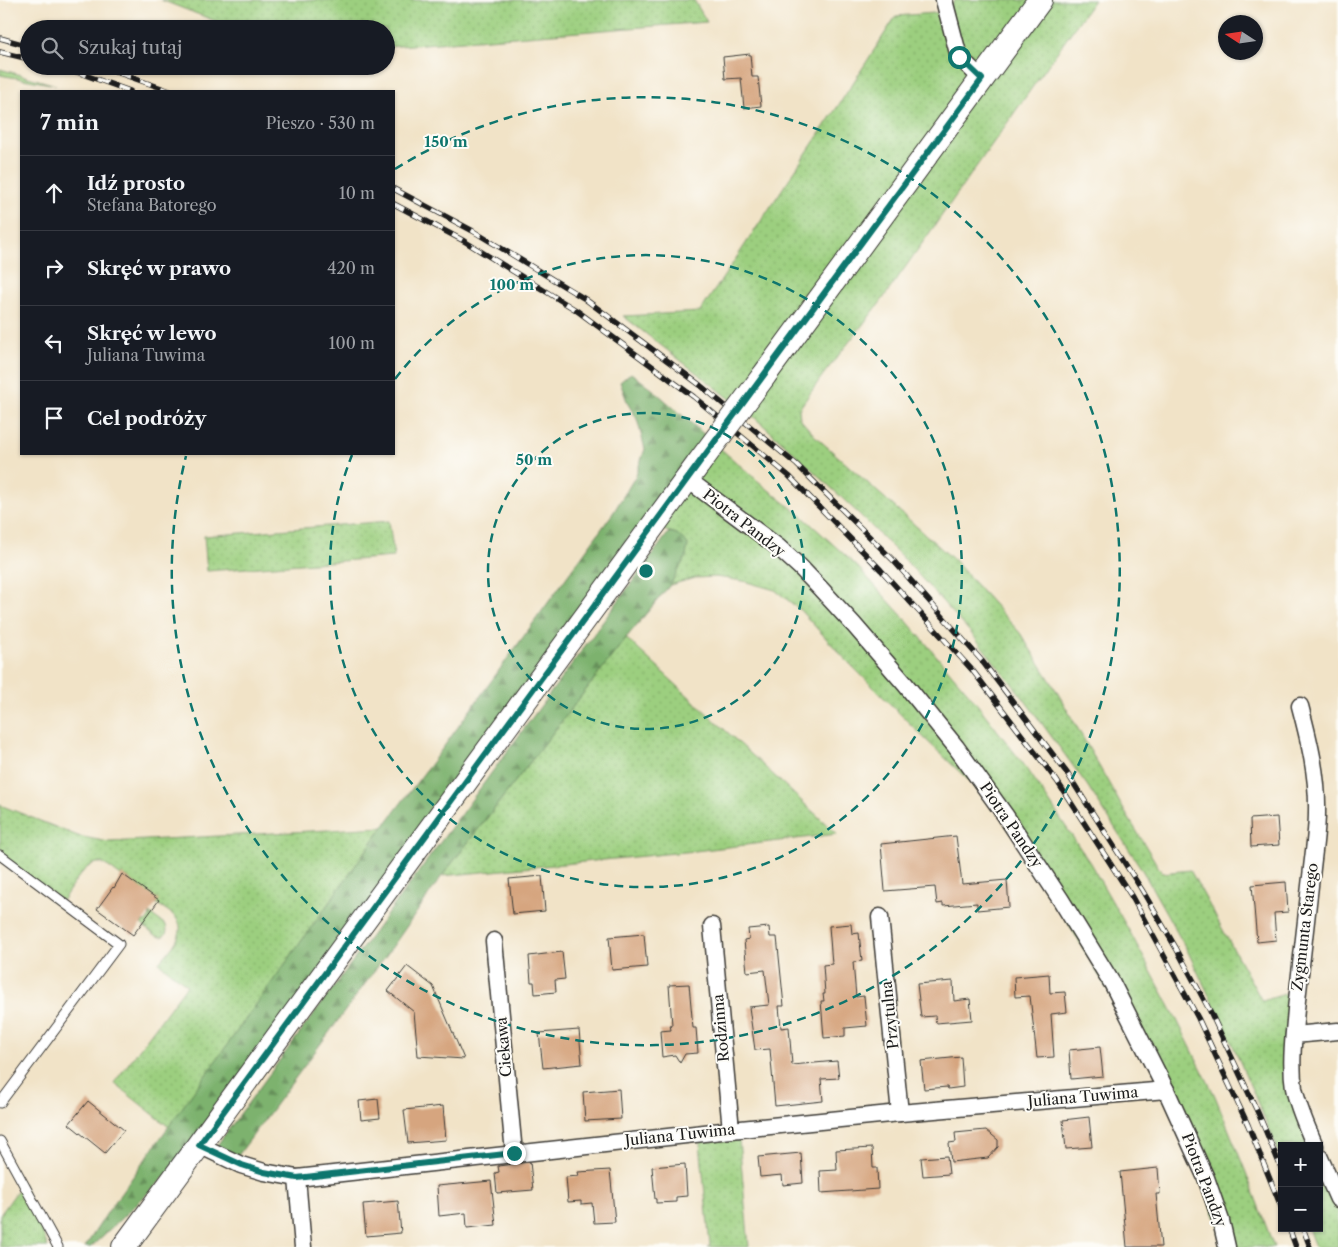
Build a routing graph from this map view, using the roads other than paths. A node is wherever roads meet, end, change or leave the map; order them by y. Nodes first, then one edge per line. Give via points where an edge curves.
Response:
1 (944, 0) edge
2 (1040, 0) edge
3 (982, 79) junction
4 (693, 471) junction
5 (1300, 706) dead end
6 (0, 855) edge
7 (880, 917) dead end
8 (712, 926) dead end
9 (494, 941) dead end
10 (1338, 1031) edge
11 (1294, 1035) junction
12 (1166, 1090) junction
13 (0, 1103) edge
14 (900, 1113) junction
15 (731, 1130) junction
16 (0, 1142) edge
17 (1313, 1142) edge
18 (199, 1145) junction
19 (514, 1153) junction
20 (1323, 1165) edge
21 (297, 1178) junction
22 (1338, 1199) edge
23 (58, 1247) edge
24 (124, 1247) edge
25 (303, 1247) edge
26 (1227, 1247) edge

1 - 3 street via 959,57
2 - 3 main road
3 - 4 main road, bridge
4 - 12 street, Piotra Pandzy via 800,567 905,684 956,748 1005,815 1112,983
4 - 18 main road
5 - 11 street, Zygmunta Starego via 1312,761 1317,812
6 - 13 lane via 119,944
7 - 14 street, Przytulna
8 - 15 street, Rodzinna
9 - 19 street, Ciekawa
10 - 11 street
11 - 17 street, Zygmunta Starego via 1294,1088
12 - 14 street, Juliana Tuwima
12 - 26 street, Piotra Pandzy via 1206,1178
14 - 15 street, Juliana Tuwima
15 - 19 street, Juliana Tuwima
16 - 23 lane
18 - 21 street, Juliana Tuwima via 249,1167
18 - 24 main road
19 - 21 street, Juliana Tuwima
20 - 22 street
21 - 25 street

